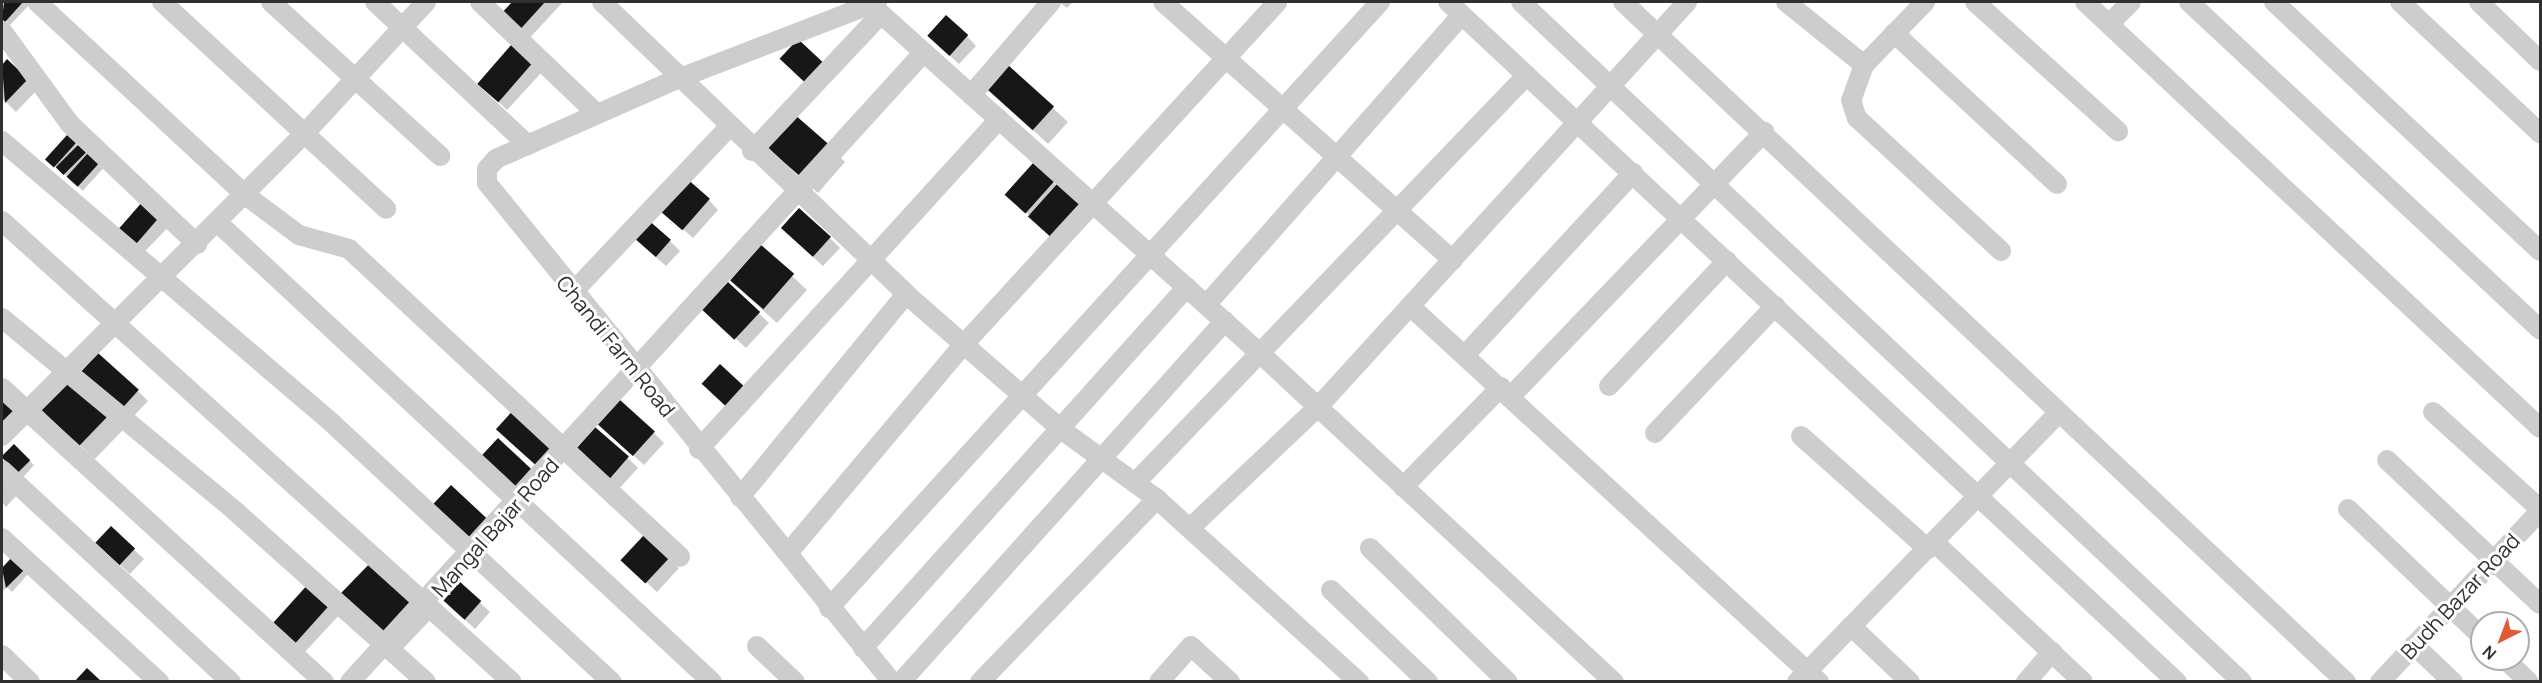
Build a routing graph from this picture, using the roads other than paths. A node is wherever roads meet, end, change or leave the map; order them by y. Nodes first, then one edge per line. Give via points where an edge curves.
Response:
1 (37, 2) edge
2 (162, 2) edge
3 (271, 2) edge
4 (375, 2) edge
5 (426, 2) edge
6 (480, 2) edge
7 (602, 2) edge
8 (1051, 2) edge
9 (1163, 2) edge
10 (1277, 2) edge
11 (1380, 2) edge
12 (1521, 2) edge
13 (1623, 2) edge
14 (1687, 2) edge
15 (1786, 2) edge
16 (1925, 2) edge
17 (1976, 2) edge
18 (2085, 2) edge
19 (2131, 2) edge
20 (2189, 2) edge
21 (2274, 2) edge
22 (2400, 2) edge
23 (2479, 2) edge
24 (866, 6) edge
25 (1455, 8) edge
26 (2109, 24) junction
27 (402, 26) junction
28 (2, 31) edge
29 (1894, 33) junction
30 (1659, 34) junction
31 (924, 52) junction
32 (1225, 56) junction
33 (2541, 61) edge
34 (1864, 65) junction
35 (1527, 75) junction
36 (356, 78) junction
37 (677, 79) junction
38 (1611, 87) junction
39 (971, 95) junction
40 (1282, 108) junction
41 (597, 114) junction
42 (999, 119) junction
43 (1580, 124) junction
44 (728, 128) junction
45 (2118, 131) dead end
46 (306, 132) junction
47 (1764, 132) junction
48 (2541, 133) edge
49 (2, 141) edge
50 (528, 145) junction
51 (752, 151) junction
52 (1338, 155) junction
53 (440, 156) dead end
54 (1633, 173) junction
55 (1714, 184) junction
56 (2058, 184) dead end
57 (244, 194) junction
58 (797, 195) junction
59 (1093, 205) junction
60 (387, 209) dead end
61 (1401, 211) junction
62 (1681, 219) junction
63 (2, 221) edge
64 (217, 222) junction
65 (197, 244) junction
66 (2001, 251) dead end
67 (2541, 251) edge
68 (1149, 254) junction
69 (1453, 260) junction
70 (870, 261) junction
71 (1727, 261) junction
72 (164, 278) junction
73 (1187, 287) junction
74 (573, 292) junction
75 (906, 294) junction
76 (1207, 304) junction
77 (1410, 306) junction
78 (1775, 306) junction
79 (2, 318) edge
80 (118, 320) junction
81 (1225, 321) junction
82 (2541, 329) edge
83 (965, 343) junction
84 (1465, 355) junction
85 (1263, 356) junction
86 (69, 370) junction
87 (637, 370) junction
88 (1609, 386) dead end
89 (2, 388) edge
90 (1506, 391) junction
91 (1022, 395) junction
92 (1318, 407) junction
93 (28, 411) junction
94 (2433, 412) dead end
95 (2056, 415) junction
96 (2541, 428) edge
97 (1062, 430) junction
98 (1655, 433) dead end
99 (2, 436) edge
100 (1801, 436) dead end
101 (699, 449) junction
102 (564, 451) junction
103 (1104, 459) junction
104 (2387, 460) dead end
105 (2009, 463) junction
106 (2, 470) edge
107 (1136, 482) junction
108 (1403, 487) junction
109 (1980, 496) junction
110 (740, 497) junction
111 (1157, 500) junction
112 (518, 501) junction
113 (2348, 509) dead end
114 (2541, 510) edge
115 (1190, 528) junction
116 (2, 538) edge
117 (1931, 545) junction
118 (1370, 548) dead end
119 (473, 553) junction
120 (788, 553) junction
121 (680, 557) dead end
122 (2494, 560) junction
123 (1330, 590) dead end
124 (427, 603) junction
125 (2541, 603) edge
126 (2451, 607) junction
127 (829, 608) junction
128 (2470, 625) edge
129 (1851, 626) junction
130 (385, 644) junction
131 (2414, 645) junction
132 (757, 646) dead end
133 (864, 648) junction
134 (2052, 652) junction
135 (2, 655) edge
136 (1808, 678) edge
137 (2173, 680) edge
138 (30, 681) edge
139 (159, 681) edge
140 (231, 681) edge
141 (324, 681) edge
142 (350, 681) edge
143 (426, 681) edge
144 (512, 681) edge
145 (612, 681) edge
146 (712, 681) edge
147 (795, 681) edge
148 (892, 681) edge
149 (902, 681) edge
150 (980, 681) edge
151 (1159, 681) edge
152 (1230, 681) edge
153 (1359, 681) edge
154 (1428, 681) edge
155 (1508, 681) edge
156 (1614, 681) edge
157 (1910, 681) edge
158 (2026, 681) edge
159 (2083, 681) edge
160 (2242, 681) edge
161 (2346, 681) edge
162 (2380, 681) edge
163 (2453, 681) edge

1 - 57 street
2 - 46 street
3 - 36 street
4 - 27 street
5 - 27 street
6 - 41 street
7 - 37 street
8 - 39 street
9 - 32 street
10 - 32 street
11 - 40 street
12 - 38 street
13 - 30 street
14 - 30 street
15 - 34 street
16 - 29 street
17 - 45 street
18 - 26 street
19 - 26 street
20 - 82 street
21 - 67 street
22 - 48 street
23 - 33 street
24 - 31 street
24 - 37 street, Chandi Farm Road
24 - 51 street
25 - 35 street
25 - 52 street
26 - 96 street
27 - 36 street
27 - 50 street
28 - 65 street via 70,124
29 - 34 street
29 - 56 street
30 - 38 street
30 - 47 street
31 - 39 street
31 - 58 street, Mangal Bajar Road
32 - 40 street
32 - 59 street
34 - 66 street via 1851,100 1857,118
35 - 43 street
35 - 61 street
36 - 46 street
36 - 53 street
37 - 41 street, Chandi Farm Road
37 - 44 street
38 - 43 street
38 - 55 street
39 - 42 street
40 - 52 street
40 - 68 street
41 - 50 street, Chandi Farm Road
42 - 59 street
42 - 70 street
43 - 54 street
43 - 69 street
44 - 51 street
44 - 74 street
46 - 57 street
46 - 60 street
47 - 55 street
47 - 95 street
49 - 72 street
50 - 74 street, Chandi Farm Road via 496,159 487,169 487,183
51 - 58 street
52 - 61 street
52 - 76 street
54 - 62 street
54 - 84 street
55 - 62 street
55 - 105 street
57 - 64 street
57 - 102 street via 299,235 349,249
58 - 70 street
58 - 87 street, Mangal Bajar Road
59 - 68 street
59 - 83 street
61 - 69 street
61 - 85 street
62 - 71 street
62 - 90 street
63 - 80 street
64 - 65 street
64 - 112 street
65 - 72 street
68 - 73 street
68 - 91 street
69 - 77 street
70 - 75 street
70 - 101 street
71 - 78 street
71 - 88 street
72 - 80 street
72 - 119 street
73 - 76 street
73 - 97 street
74 - 87 street, Chandi Farm Road
75 - 83 street
75 - 110 street
76 - 81 street
77 - 84 street
77 - 92 street
78 - 98 street
78 - 109 street
79 - 86 street via 58,369
80 - 86 street
80 - 124 street
81 - 85 street
81 - 103 street
83 - 91 street
83 - 120 street
84 - 90 street
85 - 92 street
85 - 107 street
86 - 93 street
86 - 130 street
87 - 101 street, Chandi Farm Road
87 - 102 street, Mangal Bajar Road
89 - 93 street
90 - 108 street
90 - 136 street
91 - 97 street
91 - 127 street
92 - 108 street
92 - 115 street
93 - 99 street
93 - 141 street
94 - 114 street
95 - 105 street
95 - 161 street
97 - 103 street
97 - 133 street
100 - 117 street
101 - 110 street, Chandi Farm Road
102 - 112 street, Mangal Bajar Road
102 - 121 street
103 - 107 street
103 - 149 street
104 - 122 street
105 - 109 street
105 - 160 street
106 - 140 street
107 - 111 street
108 - 156 street
109 - 117 street
109 - 137 street
110 - 120 street, Chandi Farm Road
111 - 115 street
111 - 150 street
112 - 119 street, Mangal Bajar Road
112 - 146 street
113 - 126 street
114 - 122 street, Budh Bazar Road
115 - 153 street
116 - 139 street
117 - 129 street
117 - 134 street
118 - 155 street
119 - 124 street, Mangal Bajar Road
119 - 145 street
120 - 127 street, Chandi Farm Road
122 - 125 street
122 - 126 street, Budh Bazar Road
123 - 154 street
124 - 130 street, Mangal Bajar Road
124 - 144 street
126 - 128 street
126 - 131 street, Budh Bazar Road
127 - 133 street, Chandi Farm Road
129 - 136 street
129 - 157 street
130 - 142 street, Mangal Bajar Road
130 - 143 street
131 - 162 street, Budh Bazar Road
131 - 163 street
132 - 147 street
133 - 148 street, Chandi Farm Road
134 - 158 street
134 - 159 street
135 - 138 street
151 - 152 street via 1191,646

